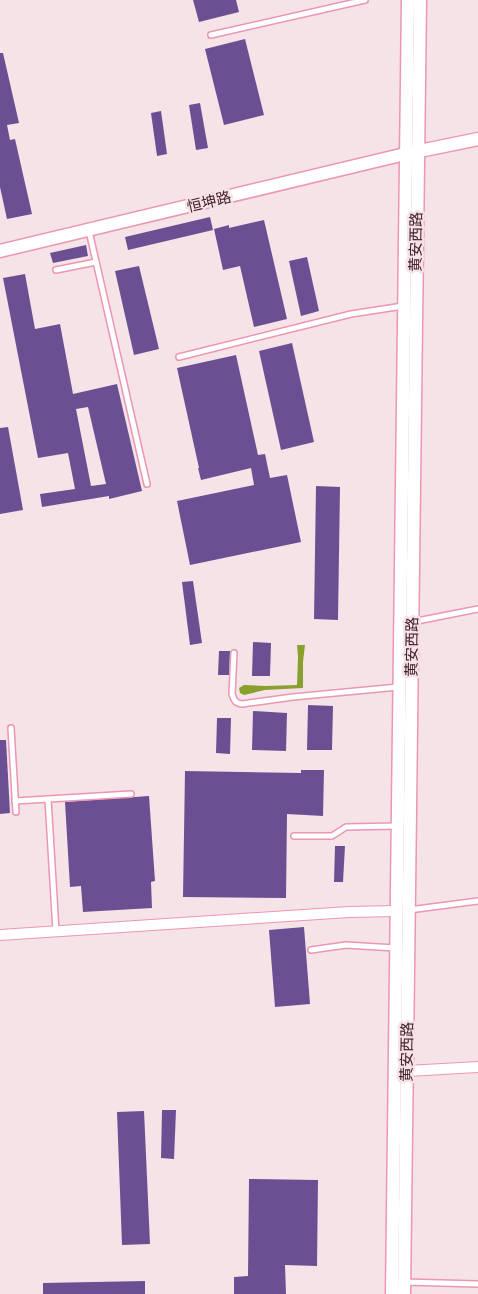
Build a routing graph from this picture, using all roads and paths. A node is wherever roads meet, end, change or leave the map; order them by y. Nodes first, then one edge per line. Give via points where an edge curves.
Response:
1 (365, 0) edge
2 (408, 0) edge
3 (420, 0) edge
4 (211, 35) dead end
5 (478, 138) edge
6 (411, 153) junction
7 (89, 230) junction
8 (0, 251) edge
9 (96, 262) junction
10 (56, 270) dead end
11 (404, 306) junction
12 (179, 357) dead end
13 (148, 484) dead end
14 (478, 609) edge
15 (412, 622) junction
16 (234, 653) dead end
17 (399, 687) junction
18 (11, 728) dead end
19 (131, 794) dead end
20 (48, 799) junction
21 (15, 801) junction
22 (16, 812) dead end
23 (397, 826) junction
24 (294, 836) dead end
25 (478, 901) edge
26 (403, 911) junction
27 (56, 931) junction
28 (0, 935) edge
29 (396, 948) junction
30 (311, 950) dead end
31 (478, 1067) edge
32 (407, 1071) junction
33 (478, 1284) edge
34 (404, 1288) edge
35 (392, 1294) edge

1 - 4 lane
2 - 6 street, 黄安西路
3 - 6 street, 黄安西路
5 - 6 street, 恒坤路
6 - 7 street, 恒坤路
6 - 11 street, 黄安西路
6 - 15 street, 黄安西路
7 - 8 street, 恒坤路
7 - 9 lane
9 - 10 lane
9 - 13 lane
11 - 12 lane via 351,314
11 - 17 street, 黄安西路
14 - 15 lane
15 - 26 street, 黄安西路
16 - 17 lane via 232,694 237,703
17 - 23 street, 黄安西路
18 - 21 lane
19 - 20 lane
20 - 21 lane
20 - 27 lane
21 - 22 lane
23 - 24 lane via 346,827 332,836
23 - 26 street, 黄安西路
25 - 26 lane
26 - 27 street
26 - 29 street, 黄安西路
26 - 32 street, 黄安西路
27 - 28 street
29 - 30 lane via 346,945
29 - 35 street, 黄安西路
31 - 32 street
32 - 34 street, 黄安西路
33 - 34 lane

